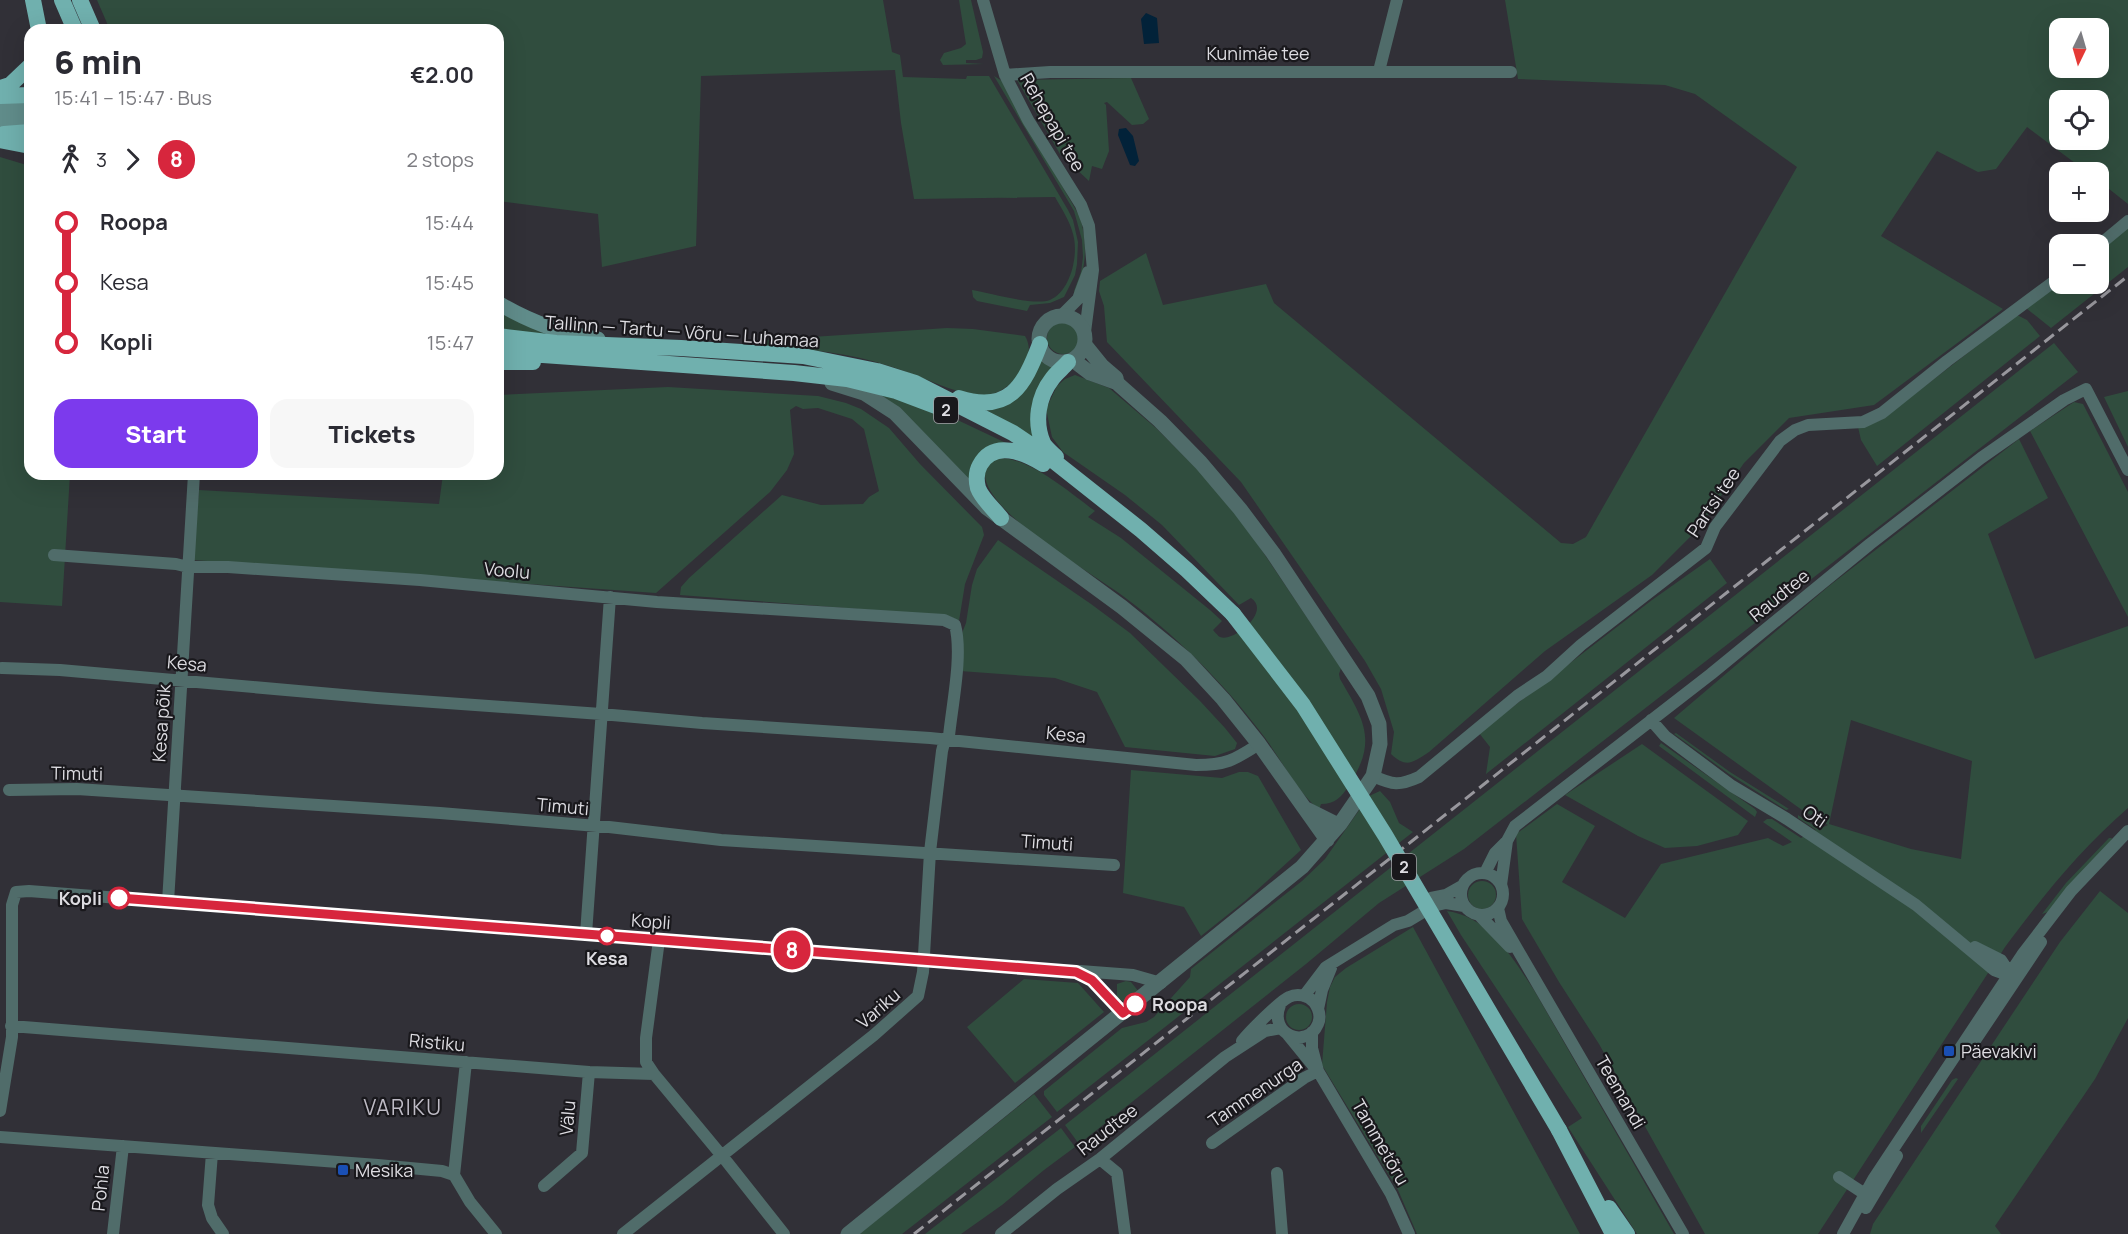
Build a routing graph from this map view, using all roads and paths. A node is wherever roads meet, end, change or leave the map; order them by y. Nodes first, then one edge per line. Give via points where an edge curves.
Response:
1 (33, 0) edge
2 (62, 0) edge
3 (80, 0) edge
4 (983, 0) edge
5 (1397, 0) edge
6 (38, 24) edge
7 (72, 24) edge
8 (90, 24) edge
9 (1379, 71) junction
10 (24, 72) edge
11 (1511, 72) dead end
12 (1005, 75) junction
13 (0, 88) edge
14 (24, 95) edge
15 (0, 96) edge
16 (24, 107) edge
17 (0, 109) edge
18 (24, 120) edge
19 (0, 121) edge
20 (24, 132) edge
21 (0, 134) edge
22 (0, 140) edge
23 (24, 145) edge
24 (2128, 221) edge
25 (2109, 237) edge
26 (1092, 260) junction
27 (2049, 285) edge
28 (504, 307) edge
29 (1061, 316) junction
30 (504, 337) edge
31 (1085, 338) junction
32 (1040, 344) junction
33 (681, 348) junction
34 (504, 350) edge
35 (606, 360) junction
36 (1070, 361) junction
37 (504, 362) edge
38 (794, 373) junction
39 (1117, 383) junction
40 (915, 384) junction
41 (2128, 470) edge
42 (194, 480) edge
43 (1084, 486) junction
44 (1001, 518) junction
45 (54, 555) dead end
46 (188, 567) junction
47 (610, 597) junction
48 (955, 626) joint
49 (2, 668) dead end
50 (182, 681) junction
51 (601, 714) junction
52 (1651, 720) junction
53 (945, 739) junction
54 (1259, 744) junction
55 (1373, 776) junction
56 (9, 790) dead end
57 (174, 796) junction
58 (1306, 809) junction
59 (1338, 825) junction
60 (593, 827) junction
61 (2128, 831) edge
62 (1327, 840) junction
63 (1507, 841) junction
64 (2128, 842) edge
65 (930, 852) junction
66 (1114, 865) dead end
67 (1485, 873) junction
68 (1501, 885) junction
69 (1462, 886) junction
70 (168, 902) junction
71 (1464, 906) junction
72 (1498, 908) junction
73 (1479, 915) junction
74 (1394, 925) junction
75 (586, 934) junction
76 (659, 940) junction
77 (924, 960) junction
78 (1332, 964) junction
79 (1528, 968) junction
80 (1076, 972) junction
81 (1132, 975) junction
82 (2014, 977) junction
83 (1161, 983) junction
84 (1304, 996) junction
85 (1111, 1000) junction
86 (1280, 1005) junction
87 (1318, 1009) junction
88 (1123, 1013) junction
89 (11, 1026) junction
90 (1285, 1032) junction
91 (1312, 1032) junction
92 (1235, 1050) junction
93 (466, 1062) junction
94 (1318, 1071) junction
95 (589, 1072) junction
96 (654, 1074) junction
97 (0, 1111) edge
98 (0, 1137) edge
99 (1212, 1143) dead end
100 (123, 1146) junction
101 (212, 1153) junction
102 (722, 1156) junction
103 (1100, 1159) junction
104 (1577, 1163) junction
105 (1277, 1173) dead end
106 (454, 1175) junction
107 (1839, 1177) dead end
108 (544, 1186) dead end
109 (1868, 1197) junction
110 (113, 1234) edge
111 (223, 1234) edge
112 (496, 1234) edge
113 (623, 1234) edge
114 (784, 1234) edge
115 (848, 1234) edge
116 (1001, 1234) edge
117 (1125, 1234) edge
118 (1282, 1234) edge
119 (1409, 1234) edge
120 (1613, 1234) edge
121 (1627, 1234) edge
122 (1683, 1234) edge
123 (1843, 1234) edge
124 (1849, 1234) edge

1 - 6 highway
2 - 7 highway
3 - 8 highway
4 - 12 street, Rehepapi tee
5 - 9 street
9 - 11 street, Kunimäe tee
9 - 12 street, Kunimäe tee
10 - 13 highway via 10,85
12 - 26 street, Rehepapi tee via 1028,120 1081,204 1089,226
14 - 15 highway
16 - 17 main road
18 - 19 main road
20 - 21 highway
22 - 23 highway
24 - 25 street
26 - 29 street, Rehepapi tee via 1078,298
26 - 31 street, Rehepapi tee
27 - 55 street, Partsi tee via 1882,413 1863,422 1808,425 1780,441 1715,527 1706,548 1419,777 1390,784
28 - 33 main road via 548,329
29 - 31 street via 1076,320
29 - 32 street via 1045,323
30 - 33 highway, Tallinn — Tartu — Võru — Luhamaa / 2
31 - 36 street via 1078,356
31 - 39 street
32 - 36 street via 1053,360
32 - 40 highway via 1029,372 1018,389 1006,398 975,403
33 - 40 highway, Tallinn — Tartu — Võru — Luhamaa / 2 via 803,357 877,371
34 - 35 highway, Tallinn — Tartu — Võru — Luhamaa / 2
35 - 37 highway
35 - 38 highway, Tallinn — Tartu — Võru — Luhamaa / 2
36 - 39 street
36 - 43 highway via 1045,391 1038,410 1038,425 1044,444
38 - 43 highway, Tallinn — Tartu — Võru — Luhamaa / 2 via 847,379 896,391 956,413 1008,438
38 - 44 street via 856,390 895,412
39 - 55 street via 1160,421 1240,508 1350,666 1379,724 1380,744
40 - 43 highway, Tallinn — Tartu — Võru — Luhamaa / 2 via 1013,433
41 - 52 street, Raudtee via 2086,389 2064,400 1981,458
42 - 46 street, Kesa põik
43 - 44 highway via 1036,459 1013,451 996,451 982,462 976,477 982,495
43 - 104 highway, Tallinn — Tartu — Võru — Luhamaa / 2, bridge via 1149,537 1233,614 1303,705 1385,835
44 - 54 street via 1186,659
45 - 46 street, Voolu
46 - 47 street, Voolu via 420,580
46 - 50 street, Kesa põik
47 - 48 street, Voolu via 944,620
47 - 51 street
48 - 53 street, Variku via 957,657 949,736
49 - 50 street, Kesa
50 - 51 street, Kesa
50 - 57 street, Kesa põik
51 - 53 street, Kesa
51 - 60 street
52 - 63 street, Raudtee via 1515,826
52 - 82 street, Oti via 1665,736 1732,786 1862,869 1960,940 2001,960
53 - 54 street, Kesa via 1196,765 1232,761
53 - 65 street, Variku
54 - 58 street
55 - 59 street
56 - 57 street, Timuti via 77,789
57 - 60 street, Timuti
57 - 70 street, Kesa põik
58 - 59 street
58 - 62 street
59 - 62 street
60 - 65 street, Timuti via 721,840
60 - 75 street
61 - 82 street via 2072,891 2022,956
62 - 83 street via 1302,867
63 - 67 street, Raudtee via 1495,853
63 - 68 street
64 - 82 street via 2091,878
65 - 66 street, Timuti
65 - 77 street, Variku
67 - 68 street
67 - 69 street, Raudtee via 1471,876
68 - 72 street via 1503,897
69 - 71 street
69 - 74 street, Raudtee via 1430,898
70 - 75 street, Kopli
70 - 89 street, Kopli via 16,892 12,905
71 - 73 street
71 - 74 street, Raudtee via 1433,906
72 - 73 street
72 - 79 street, Teemandi via 1501,921
73 - 79 street, Teemandi
74 - 78 street, Raudtee
75 - 76 street, Kopli
76 - 77 street, Kopli
76 - 96 street via 646,1038 646,1062
77 - 80 street, Kopli
77 - 102 street, Variku via 918,996
78 - 84 street, Raudtee
78 - 87 street
79 - 122 street, Teemandi
80 - 81 street, Kopli
80 - 85 street via 1092,980
81 - 83 street, Kopli
81 - 85 street via 1118,976 1113,981
82 - 109 street via 1982,1014 1874,1178
83 - 88 street
84 - 86 street, Raudtee via 1290,996
84 - 87 street
85 - 88 street
86 - 90 street via 1277,1017
86 - 92 street, Raudtee
87 - 91 street via 1319,1021
88 - 115 street
89 - 93 street, Ristiku
89 - 97 street
90 - 91 street, Raudtee via 1301,1037
90 - 92 street, Raudtee via 1265,1031
90 - 94 street, Tammetõru
91 - 94 street, Tammetõru
92 - 103 street, Raudtee
93 - 95 street, Ristiku
93 - 106 street
94 - 99 street, Tammenurga
94 - 119 street, Tammetõru via 1391,1194
95 - 96 street, Ristiku
95 - 108 street, Välu via 582,1153
96 - 102 street
98 - 100 street
100 - 101 street
100 - 110 street, Pohla
101 - 106 street via 378,1165
101 - 111 street via 208,1205
102 - 113 street, Variku
102 - 114 street
103 - 116 street, Raudtee
103 - 117 street via 1118,1173
104 - 120 highway, 2
104 - 121 highway, 2
105 - 118 street
106 - 112 street
107 - 109 street
109 - 123 street
109 - 124 street

